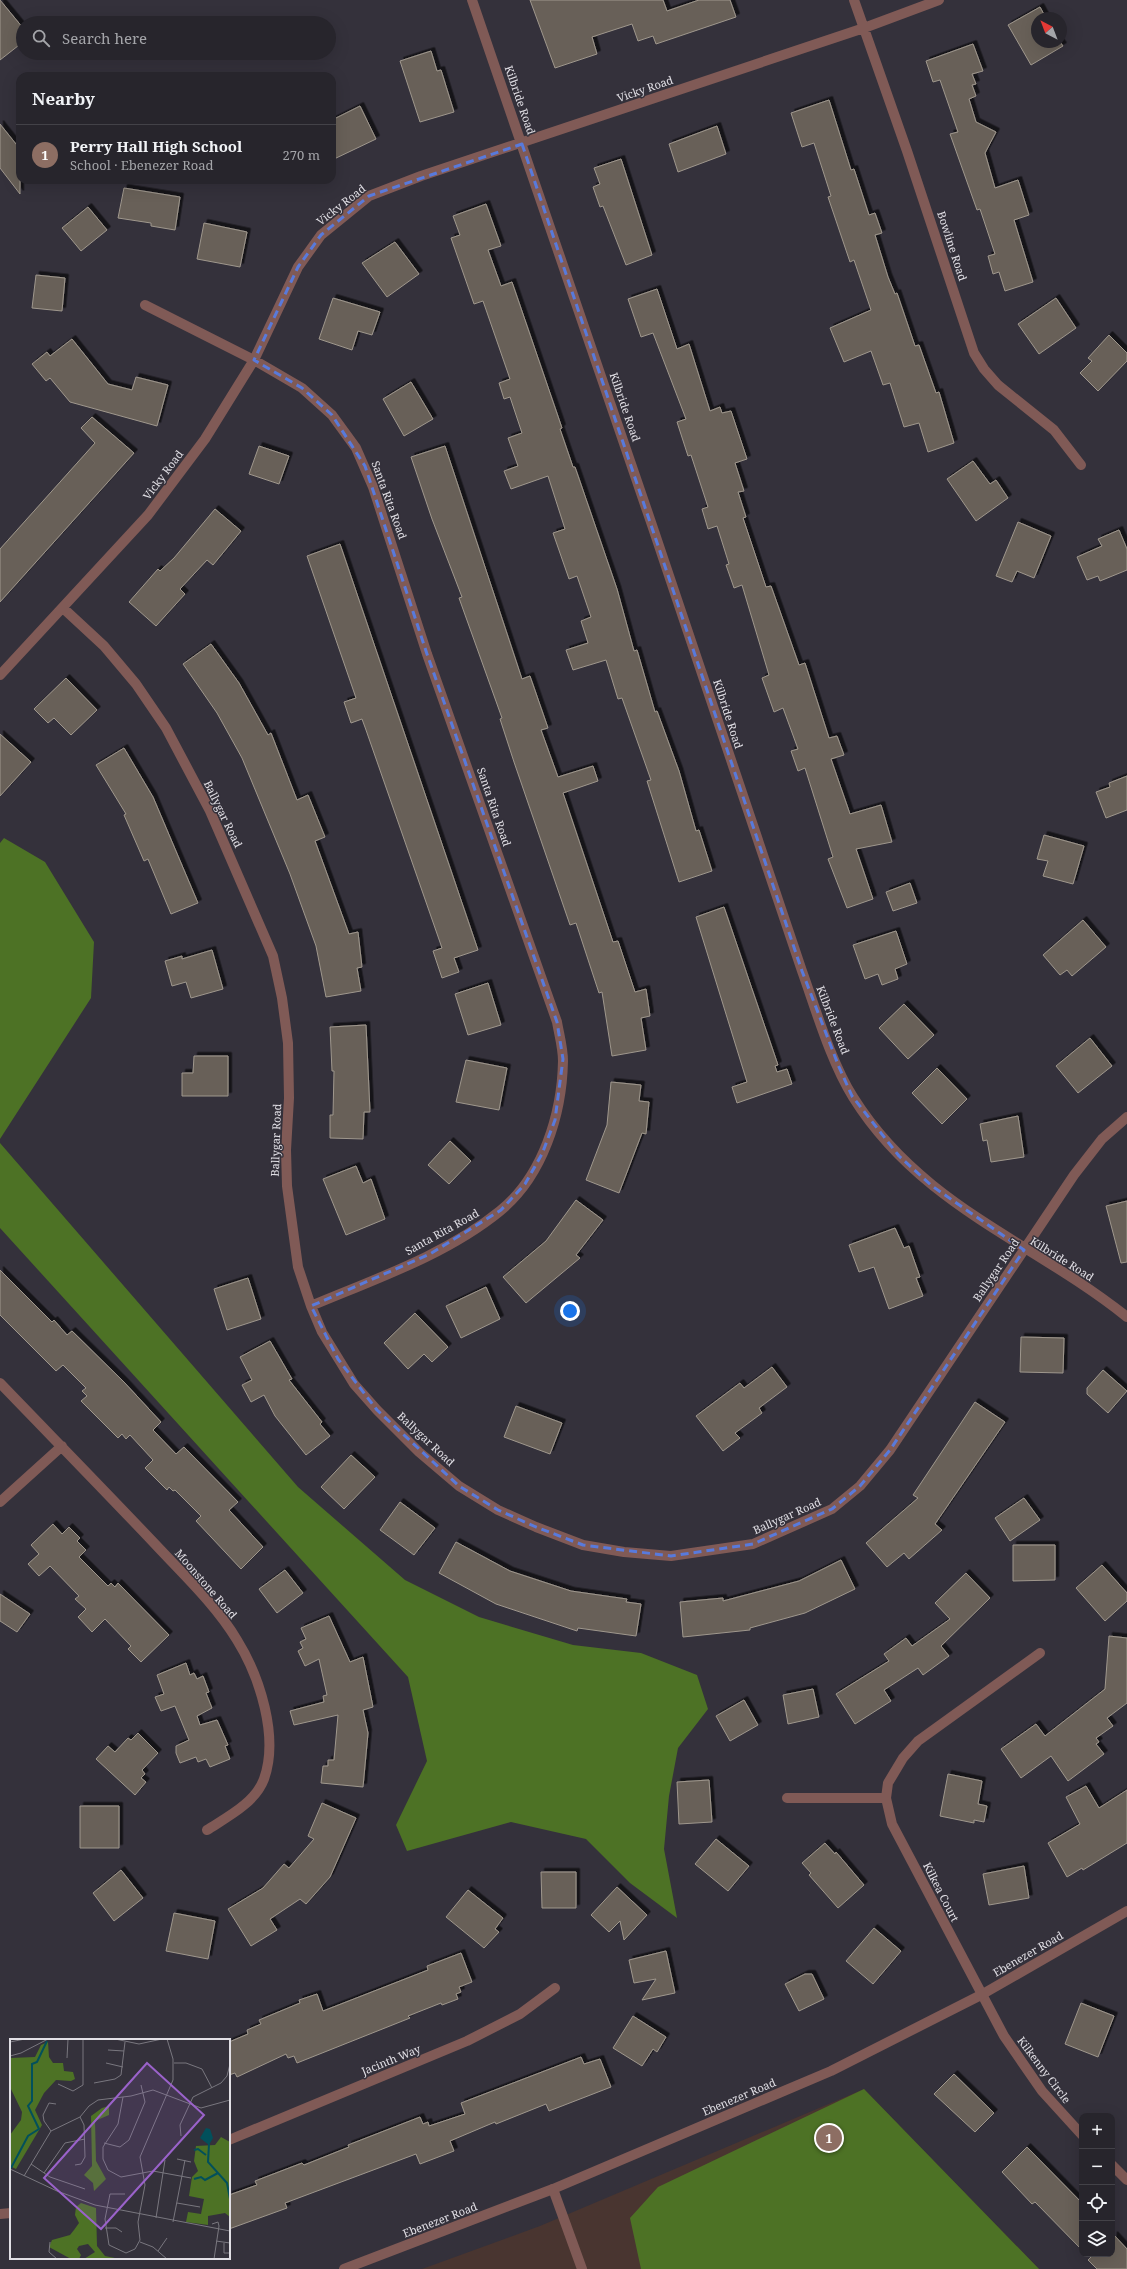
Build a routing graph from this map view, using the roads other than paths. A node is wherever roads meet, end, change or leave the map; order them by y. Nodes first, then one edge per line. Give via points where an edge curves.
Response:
1 (472, 0) edge
2 (854, 0) edge
3 (939, 0) edge
4 (864, 28) junction
5 (522, 144) junction
6 (145, 305) dead end
7 (254, 360) junction
8 (1081, 464) dead end
9 (63, 608) junction
10 (0, 675) edge
11 (1127, 1117) edge
12 (1024, 1250) junction
13 (311, 1306) junction
14 (1127, 1317) edge
15 (0, 1383) edge
16 (62, 1446) junction
17 (0, 1502) edge
18 (1040, 1653) dead end
19 (787, 1798) dead end
20 (886, 1798) junction
21 (206, 1830) dead end
22 (1127, 1911) edge
23 (555, 1988) dead end
24 (981, 1995) junction
25 (1079, 2132) edge
26 (230, 2140) edge
27 (1115, 2168) edge
28 (1127, 2180) edge
29 (553, 2189) junction
30 (10, 2213) edge
31 (0, 2214) edge
32 (344, 2269) edge
33 (582, 2269) edge

1 - 5 street, Kilbride Road
2 - 4 street, Bowline Road
3 - 4 street, Vicky Road
4 - 5 street, Vicky Road
4 - 8 street, Bowline Road via 908,151 974,353 998,385 1054,430
5 - 7 street, Vicky Road via 374,194 338,219 321,235 298,267
5 - 12 street, Kilbride Road via 797,956 822,1028 852,1096 898,1156 932,1186
6 - 7 street, Santa Rita Road
7 - 9 street, Vicky Road via 205,439 148,515
7 - 13 street, Santa Rita Road via 302,388 332,415 356,448 365,466 393,544 427,654 557,1022 563,1059 561,1092 555,1120 542,1154 525,1184 501,1210 473,1230 430,1254
9 - 10 street, Vicky Road
9 - 13 street, Ballygar Road via 104,646 132,678 166,728 210,811 273,956 288,1043 289,1098 286,1150 289,1202 298,1266
11 - 12 street, Ballygar Road via 1102,1139 1083,1163
12 - 13 street, Ballygar Road via 890,1450 854,1490 832,1509 753,1544 672,1556 624,1552 583,1544 498,1510 459,1486 414,1447 354,1384 322,1332
12 - 14 street, Kilbride Road
15 - 16 street, Moonstone Road
16 - 17 street
16 - 21 street, Moonstone Road via 210,1606 237,1639 251,1664 263,1701 268,1732 269,1757 264,1779 238,1810
18 - 20 street, Kilkea Court via 918,1742 894,1770 888,1783
19 - 20 street
20 - 24 street, Kilkea Court via 892,1824
22 - 24 street, Ebenezer Road
23 - 26 street, Jacinth Way via 520,2014 467,2041
24 - 25 street, Kilkenny Circle via 1021,2064
24 - 29 street, Ebenezer Road via 831,2070
27 - 28 street
29 - 32 street, Ebenezer Road
29 - 33 street
30 - 31 street

